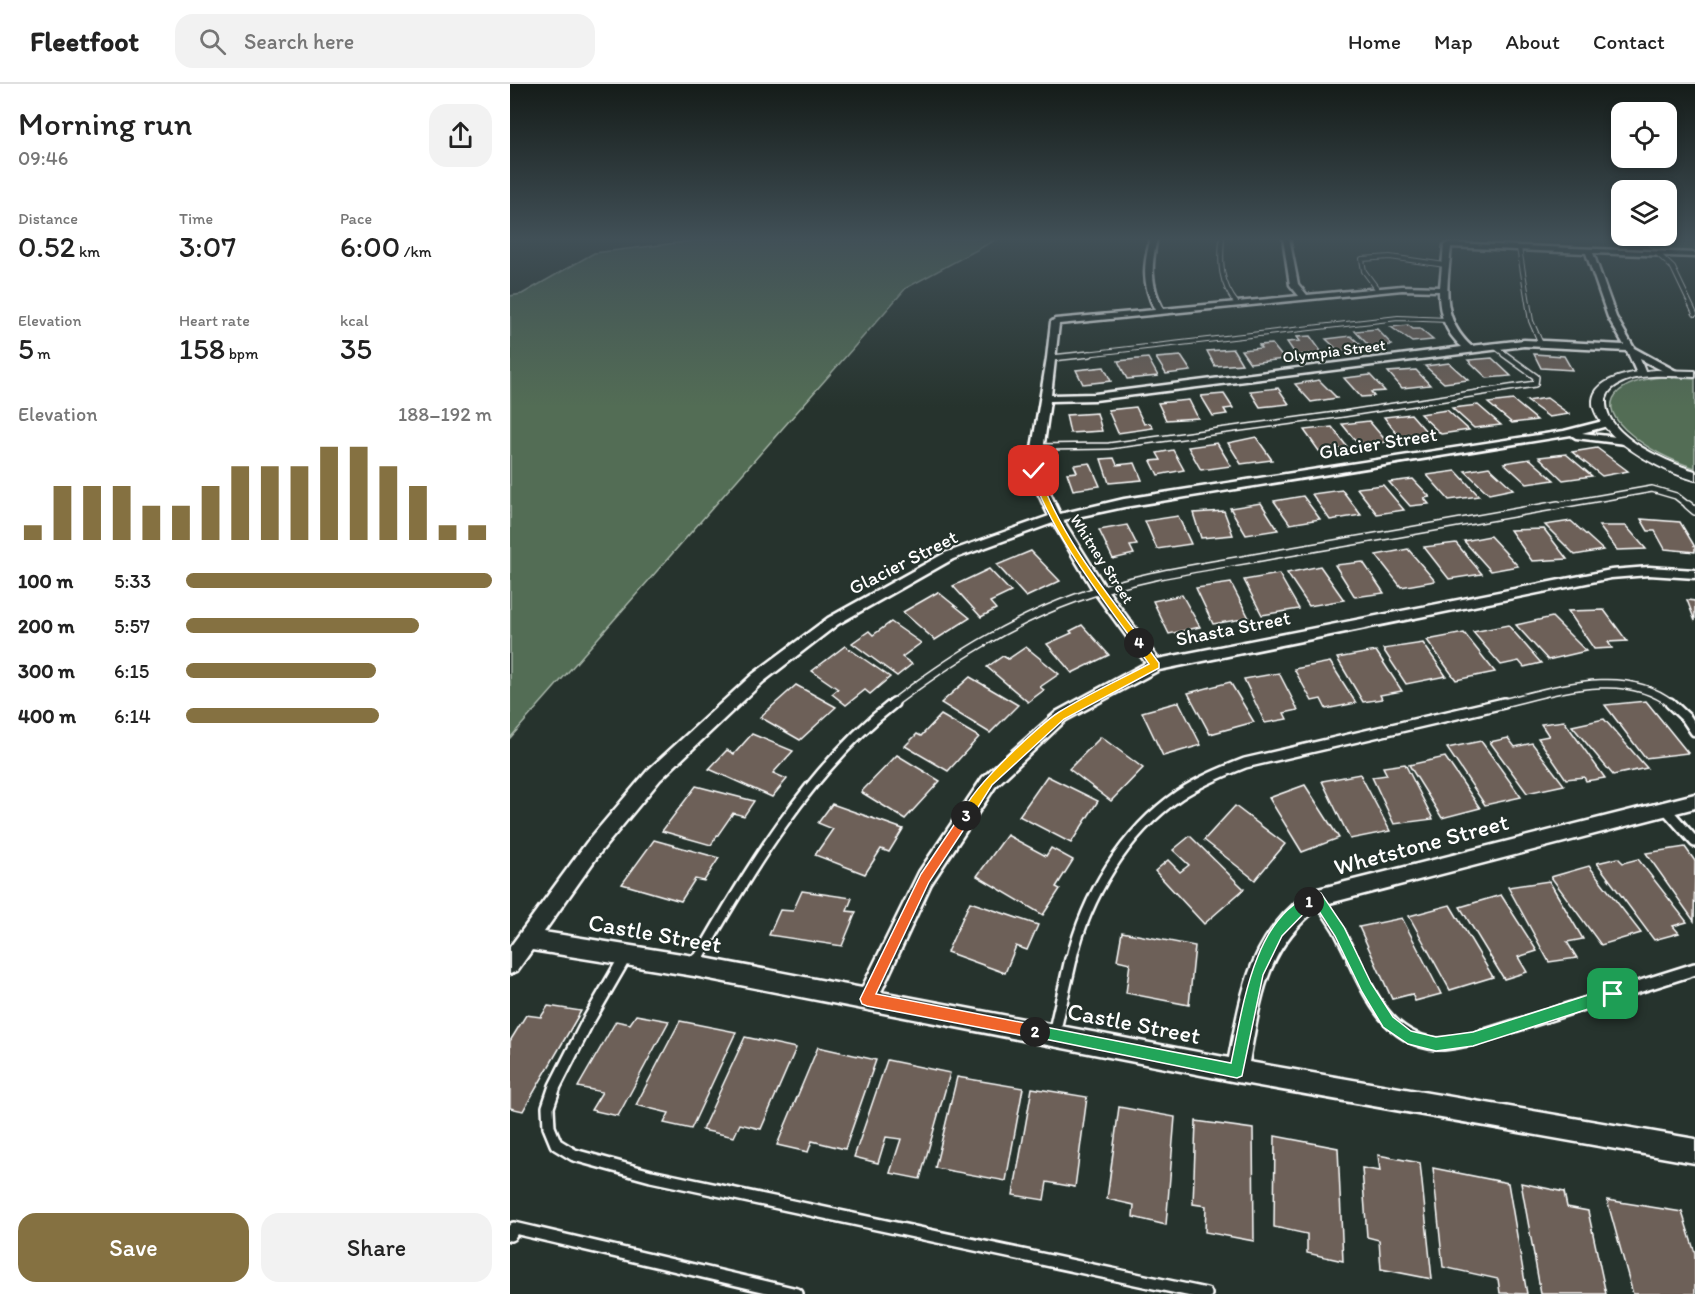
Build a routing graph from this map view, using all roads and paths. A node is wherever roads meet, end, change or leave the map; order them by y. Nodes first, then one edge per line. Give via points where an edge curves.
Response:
1 (1150, 294) edge
2 (1229, 294) edge
3 (1303, 294) edge
4 (1331, 294) edge
5 (1443, 294) edge
6 (1527, 294) edge
7 (1604, 294) edge
8 (1686, 294) edge
9 (1305, 297) junction
10 (1237, 304) junction
11 (1160, 312) junction
12 (1695, 314) edge
13 (1448, 320) junction
14 (1540, 344) junction
15 (1494, 346) junction
16 (1628, 348) junction
17 (1468, 349) junction
18 (1052, 358) junction
19 (1672, 373) junction
20 (1641, 374) junction
21 (1695, 374) edge
22 (1045, 399) junction
23 (1607, 423) junction
24 (1564, 434) junction
25 (1625, 441) junction
26 (1038, 447) junction
27 (1695, 476) edge
28 (1695, 511) edge
29 (1056, 518) junction
30 (1695, 574) edge
31 (1100, 590) junction
32 (1155, 665) junction
33 (1695, 730) edge
34 (1695, 801) edge
35 (1664, 807) junction
36 (1695, 842) edge
37 (1317, 897) junction
38 (527, 939) junction
39 (627, 955) junction
40 (510, 963) edge
41 (694, 966) junction
42 (1695, 969) edge
43 (867, 999) junction
44 (1054, 1035) junction
45 (1237, 1071) junction
46 (1695, 1151) edge
47 (510, 1235) edge
48 (797, 1294) edge
49 (1206, 1294) edge

1 - 11 street
2 - 10 lane
3 - 9 street
4 - 9 street
5 - 13 street
6 - 14 lane
7 - 16 street
8 - 12 lane
9 - 10 street
10 - 11 street
11 - 18 street, Whitney Street via 1055,322
13 - 17 street via 1452,332
13 - 18 lane via 1398,318
14 - 15 street, Olympia Street
14 - 16 street, Olympia Street
15 - 17 street, Olympia Street
15 - 26 lane via 1536,377 1535,384 1109,446
16 - 19 street
16 - 20 street
17 - 22 street, Olympia Street via 1095,397
18 - 22 street, Whitney Street
19 - 20 street
19 - 21 street
20 - 23 street via 1622,378 1600,396 1600,409
22 - 26 street, Whitney Street
23 - 24 street, Glacier Street
23 - 25 street
24 - 25 street, Glacier Street
24 - 29 street, Glacier Street via 1124,503
25 - 27 street
26 - 29 street, Whitney Street via 1034,471
28 - 31 lane via 1676,496 1652,489 1186,570
29 - 31 street, Whitney Street
29 - 38 street, Glacier Street via 950,556 833,621 758,678 654,775
30 - 32 street, Shasta Street via 1611,574
31 - 32 street, Whitney Street
31 - 41 lane via 991,635 868,723 808,788 768,842
32 - 43 street, Shasta Street via 1061,716 989,782 925,878
33 - 44 lane via 1676,705 1655,692 1635,684 1600,682 1310,747 1245,763 1210,777 1169,803 1113,861 1087,911 1073,952
34 - 35 street, Whetstone Street
35 - 36 lane
35 - 37 street, Whetstone Street
37 - 42 lane via 1340,931 1366,987 1388,1022 1408,1037 1436,1044 1473,1039
37 - 45 street, Whetstone Street via 1298,908 1277,932 1257,974
38 - 39 street, Castle Street
38 - 40 street, Glacier Street
39 - 41 street, Castle Street
39 - 49 lane via 569,1057 548,1107 549,1127 556,1144 574,1155 651,1176
41 - 43 street, Castle Street
43 - 44 street, Castle Street
44 - 45 street, Castle Street
45 - 46 street, Castle Street
47 - 48 lane via 514,1228

